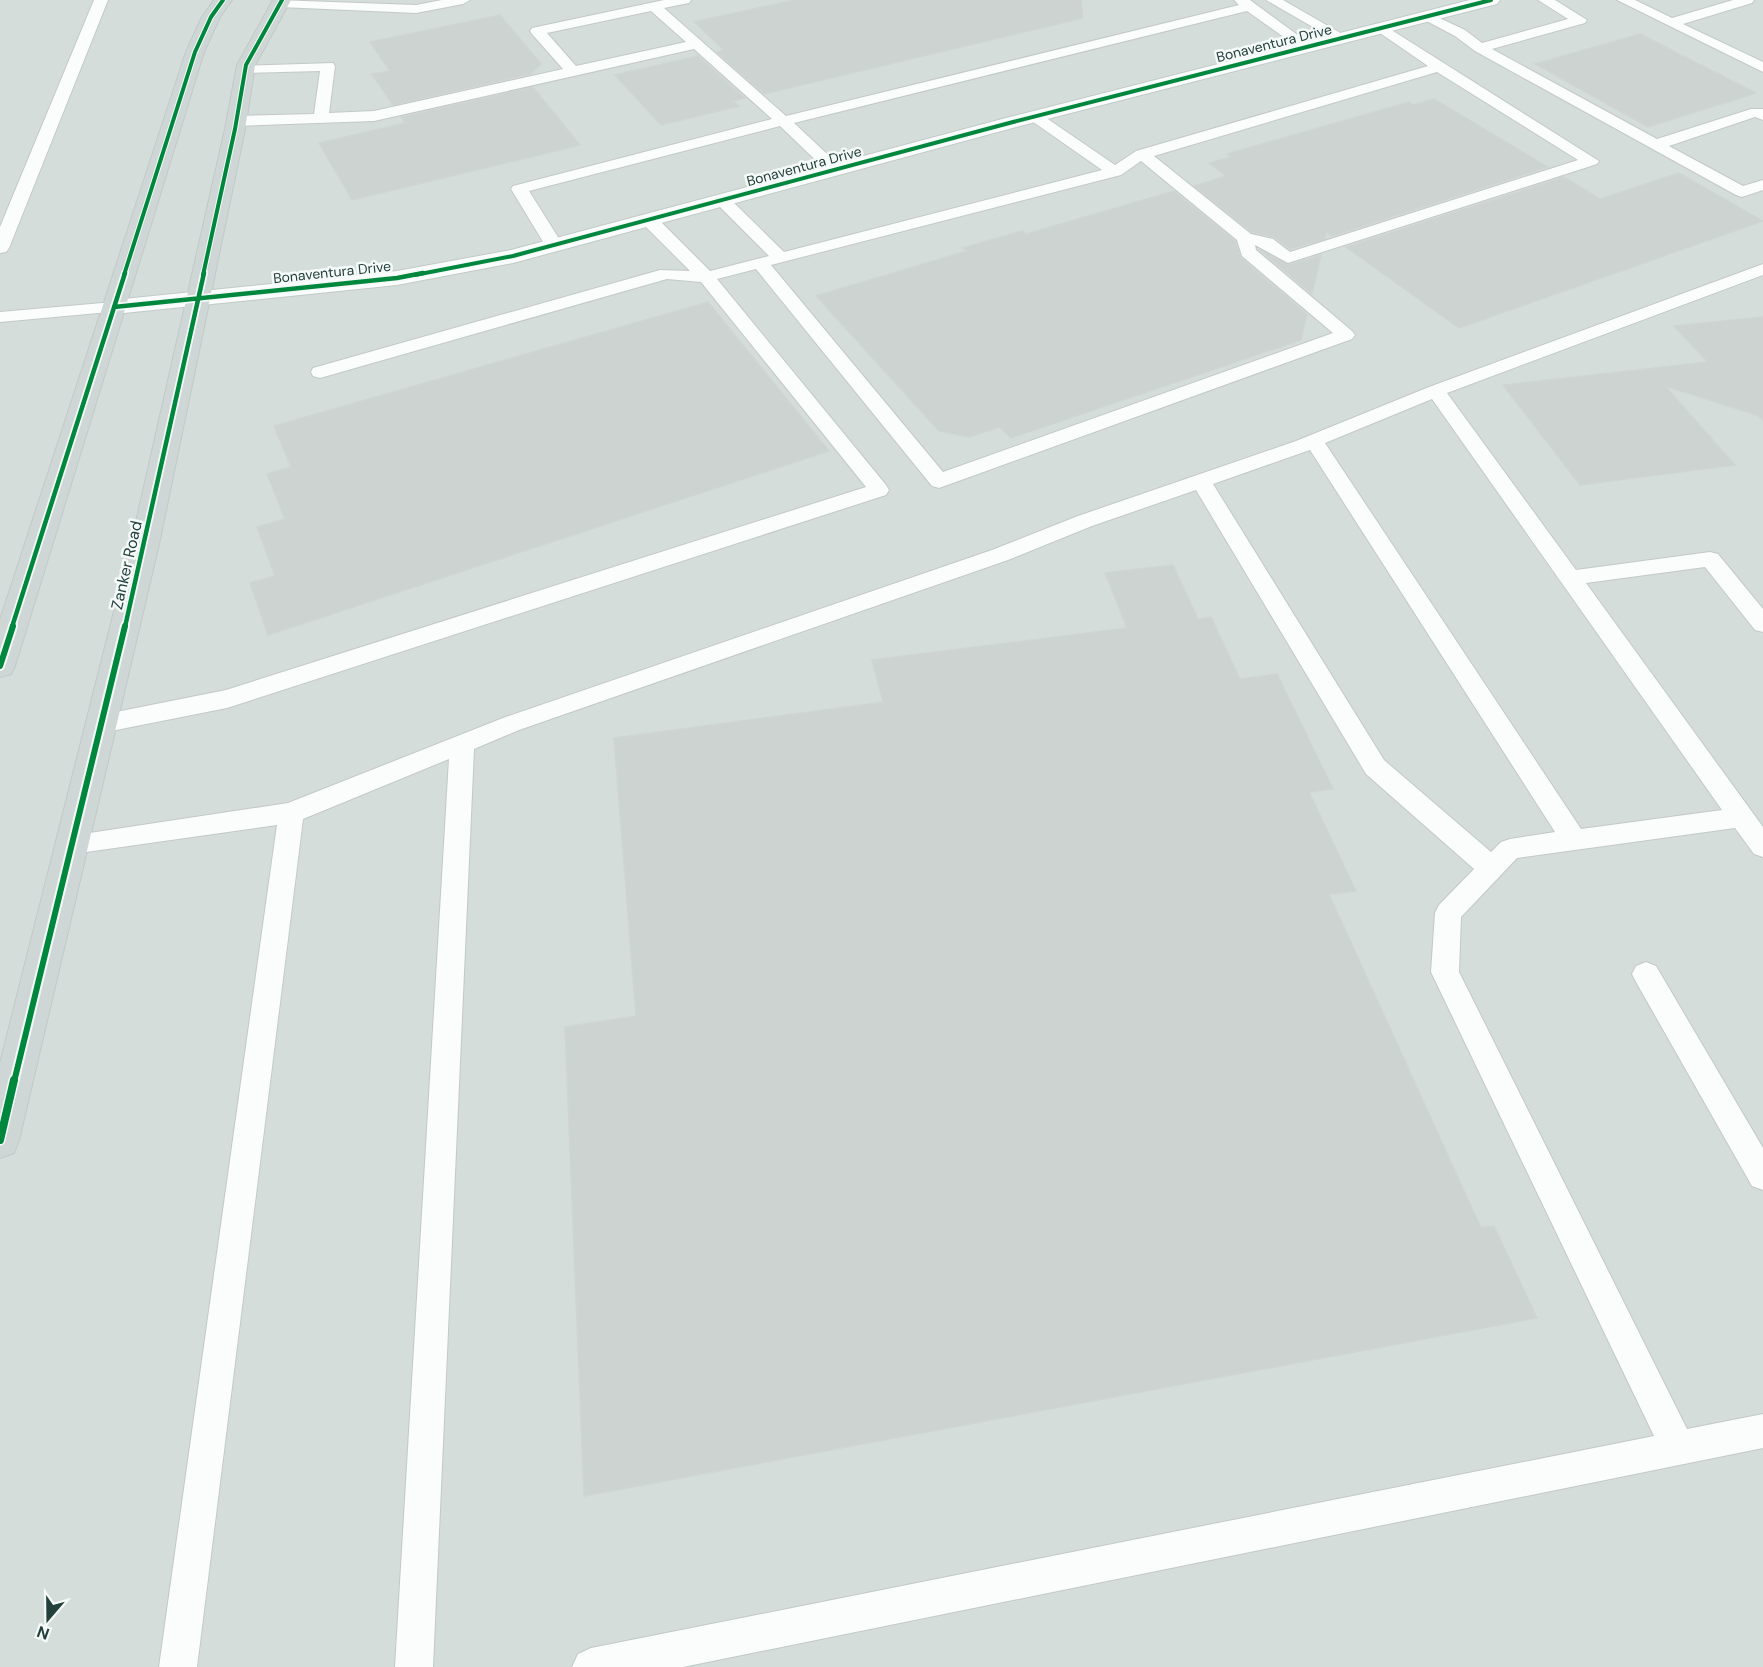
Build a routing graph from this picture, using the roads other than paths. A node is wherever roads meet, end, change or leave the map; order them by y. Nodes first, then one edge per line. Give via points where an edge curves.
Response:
1 (101, 0) edge
2 (223, 0) edge
3 (463, 0) edge
4 (684, 0) edge
5 (1487, 0) edge
6 (1545, 0) edge
7 (1624, 0) edge
8 (1747, 0) edge
9 (281, 1) edge
10 (1283, 1) edge
11 (1245, 3) edge
12 (382, 4) edge
13 (654, 6) junction
14 (1426, 16) junction
15 (1671, 23) junction
16 (1382, 28) junction
17 (1342, 38) junction
18 (696, 44) junction
19 (1307, 47) junction
20 (1480, 48) junction
21 (1439, 67) junction
22 (1763, 68) edge
23 (245, 69) junction
24 (573, 72) junction
25 (1763, 115) edge
26 (1034, 116) junction
27 (321, 118) junction
28 (236, 121) junction
29 (783, 121) junction
30 (1655, 145) junction
31 (1142, 154) junction
32 (835, 170) junction
33 (1115, 172) junction
34 (1763, 184) edge
35 (722, 200) junction
36 (649, 220) junction
37 (1245, 238) junction
38 (554, 245) junction
39 (0, 248) edge
40 (781, 258) junction
41 (760, 263) junction
42 (1763, 269) edge
43 (706, 277) junction
44 (198, 300) junction
45 (114, 307) junction
46 (0, 317) edge
47 (320, 372) dead end
48 (1436, 391) junction
49 (1314, 441) junction
50 (1201, 481) junction
51 (1570, 578) junction
52 (1763, 624) edge
53 (0, 666) edge
54 (101, 724) junction
55 (462, 743) junction
56 (291, 813) junction
57 (1742, 817) junction
58 (1574, 840) junction
59 (72, 844) junction
60 (1763, 847) edge
61 (1491, 868) junction
62 (1646, 974) dead end
63 (0, 1140) edge
64 (1763, 1176) edge
65 (1763, 1431) edge
66 (1678, 1448) junction
67 (178, 1667) edge
68 (414, 1667) edge
69 (591, 1667) edge

1 - 39 lane
2 - 45 main road via 195,52
3 - 12 lane via 416,9
4 - 13 lane
5 - 14 street, Bonaventura Drive
6 - 20 lane via 1580,20
7 - 15 lane
8 - 15 lane
9 - 12 lane
9 - 23 main road, Zanker Road
10 - 17 lane
11 - 19 lane
11 - 29 lane
13 - 18 lane
13 - 24 lane via 537,31
14 - 16 street, Bonaventura Drive
14 - 20 lane
15 - 22 lane
16 - 17 street, Bonaventura Drive
16 - 21 lane
17 - 19 street, Bonaventura Drive
18 - 24 lane
18 - 29 lane
19 - 26 street, Bonaventura Drive
20 - 30 lane
21 - 31 lane
21 - 37 lane via 1591,161 1288,258 1267,243
23 - 27 lane via 328,66
23 - 28 main road, Zanker Road
24 - 27 lane via 374,116
25 - 30 lane via 1756,112
26 - 32 street, Bonaventura Drive
26 - 33 lane
27 - 28 lane
28 - 44 main road, Zanker Road
29 - 32 lane
29 - 38 lane via 519,189
30 - 34 lane via 1742,192
31 - 33 lane
31 - 37 lane
32 - 35 street, Bonaventura Drive
33 - 40 lane
35 - 36 street, Bonaventura Drive
35 - 40 lane
36 - 38 street, Bonaventura Drive
36 - 43 lane
37 - 41 lane via 1248,252 1346,335 939,481
38 - 44 street, Bonaventura Drive via 397,278
40 - 41 lane
41 - 43 lane
42 - 48 lane
43 - 47 lane via 666,274
43 - 54 lane via 879,490 227,699
44 - 45 street, Bonaventura Drive
44 - 54 main road, Zanker Road
45 - 46 lane
45 - 53 main road
48 - 49 lane
48 - 51 lane
49 - 50 lane
49 - 58 lane
50 - 55 lane
50 - 61 lane via 1374,767
51 - 52 lane via 1710,559
51 - 57 lane
54 - 59 main road, Zanker Road
55 - 56 lane
55 - 68 lane
56 - 59 lane
56 - 67 lane
57 - 58 lane
57 - 60 lane
58 - 61 lane via 1510,849
59 - 63 main road, Zanker Road
61 - 66 lane via 1448,913 1444,972
62 - 64 lane
65 - 66 lane
66 - 69 lane

